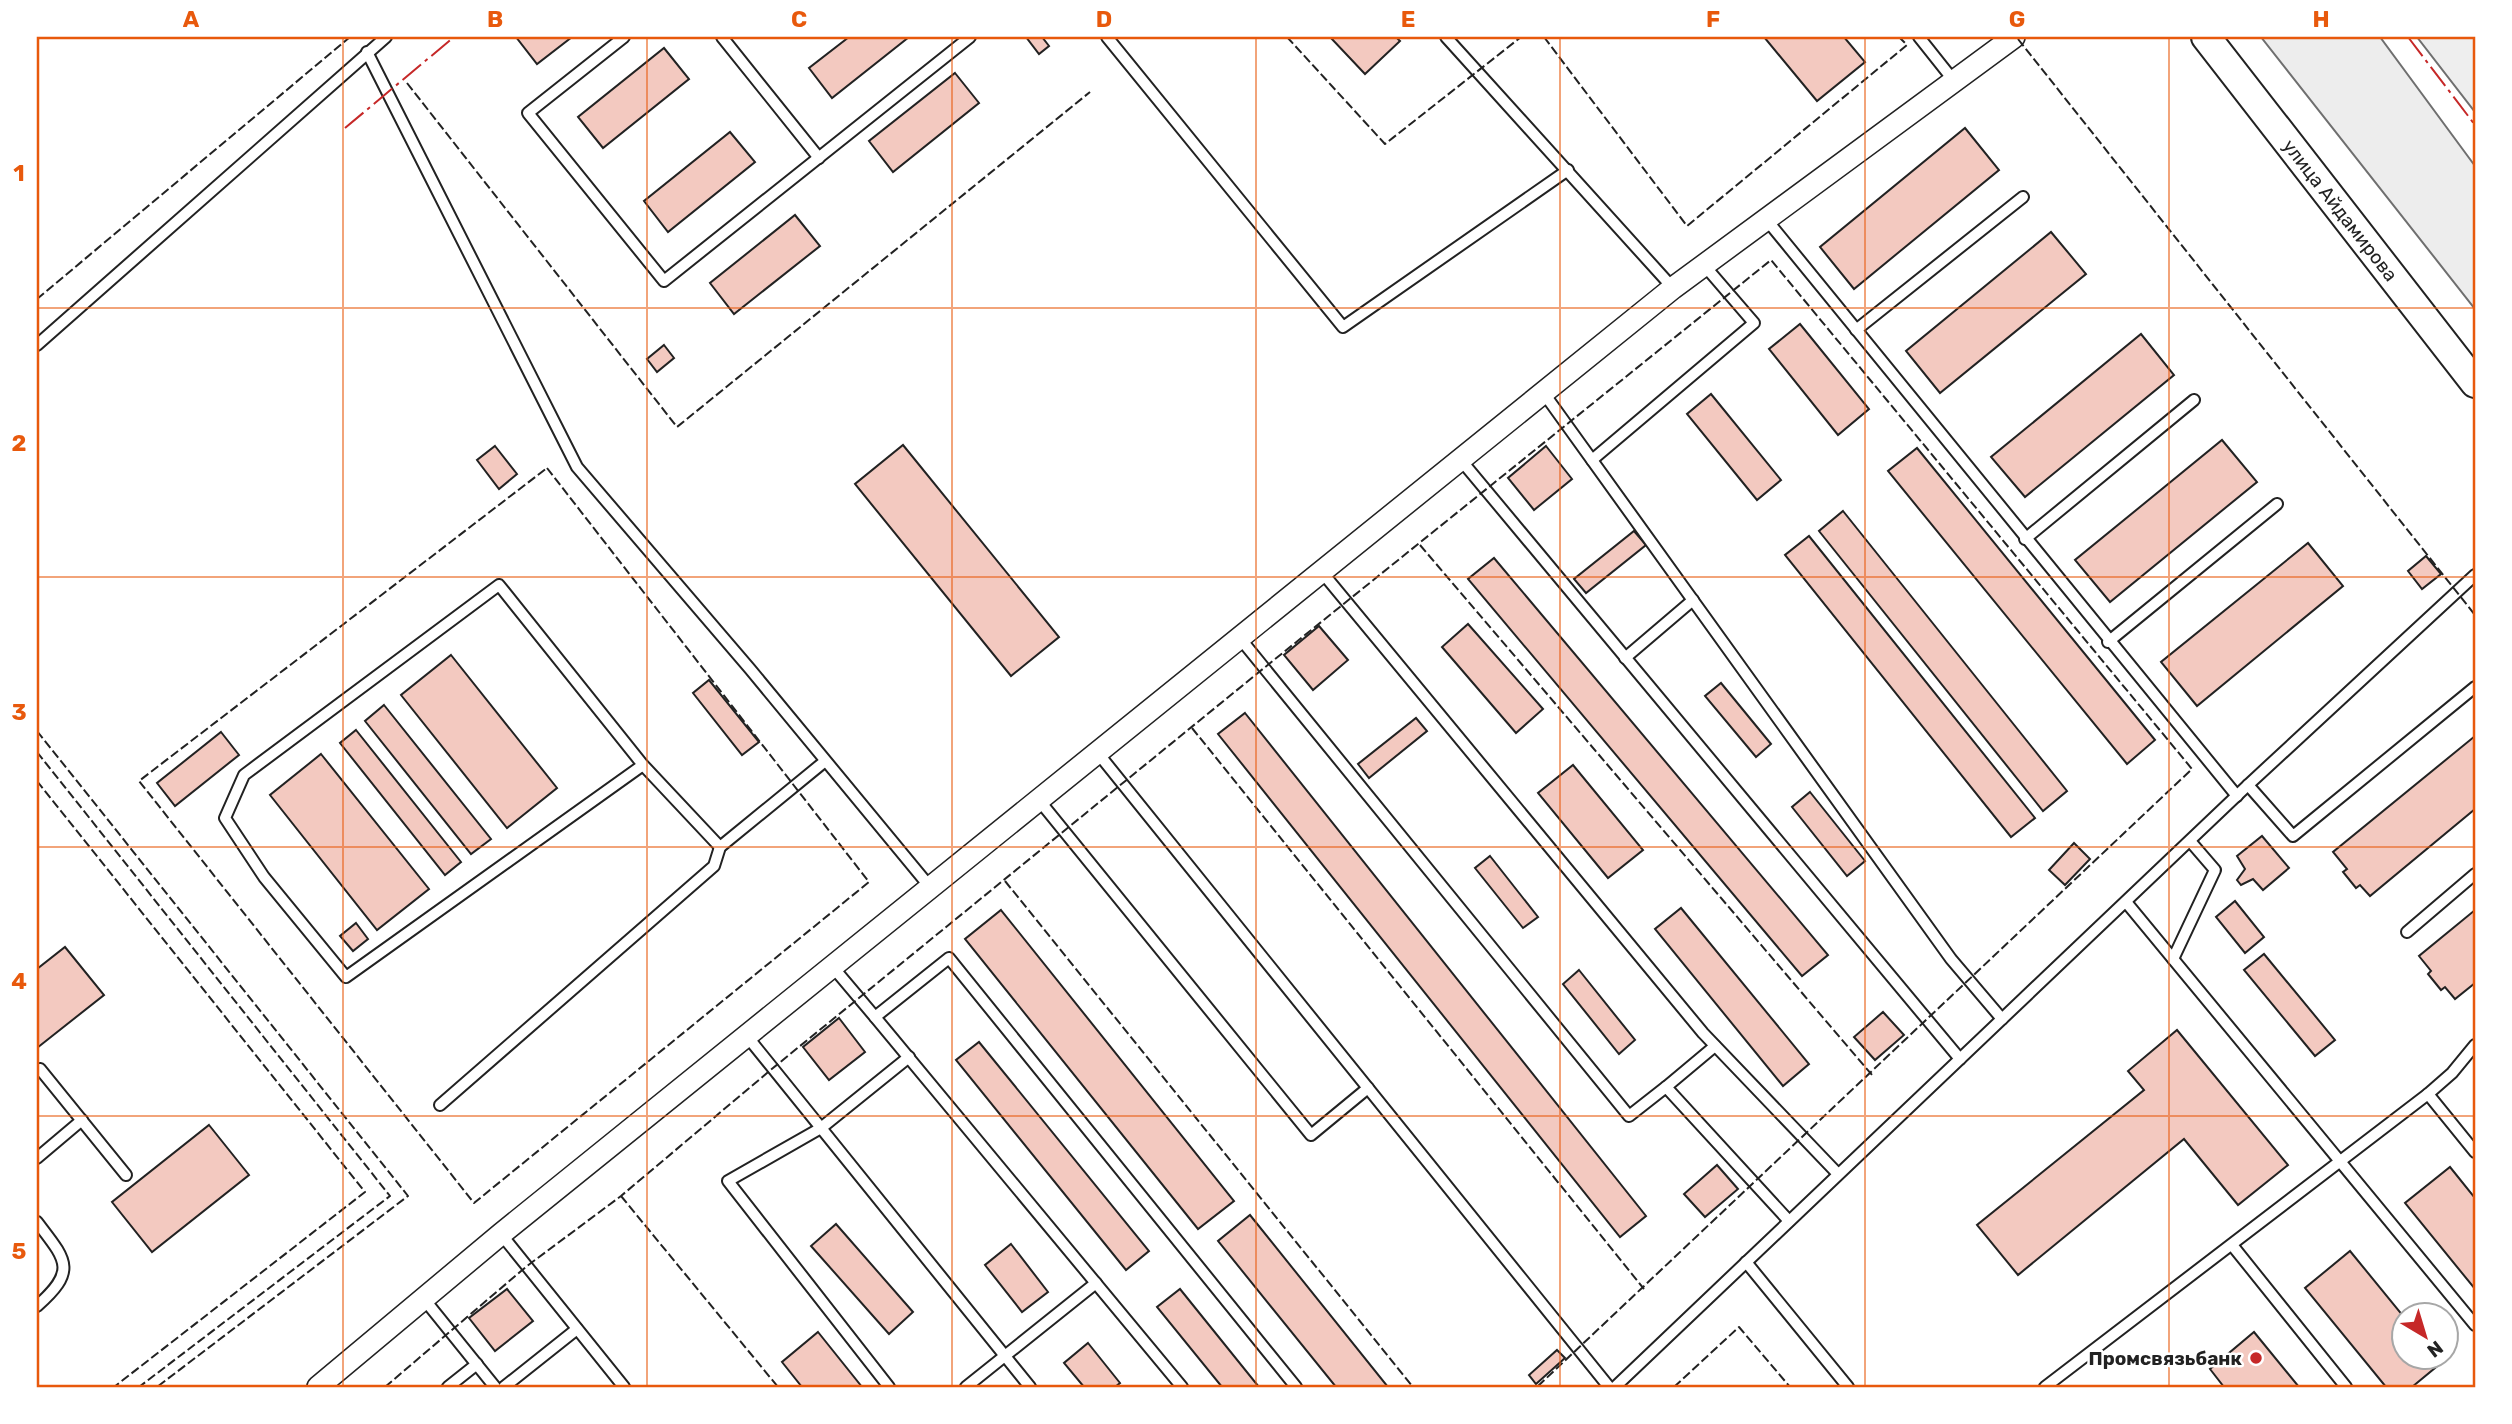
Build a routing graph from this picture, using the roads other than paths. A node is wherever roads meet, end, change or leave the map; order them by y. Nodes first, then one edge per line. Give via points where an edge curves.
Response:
1 (386, 37) edge
2 (624, 37) edge
3 (722, 37) edge
4 (970, 37) edge
5 (1107, 37) edge
6 (1447, 37) edge
7 (1919, 37) edge
8 (2014, 37) edge
9 (2206, 37) edge
10 (367, 52) junction
11 (1954, 81) junction
12 (819, 158) junction
13 (1568, 170) junction
14 (2023, 197) dead end
15 (1766, 219) junction
16 (1704, 265) junction
17 (1673, 288) junction
18 (1856, 330) junction
19 (37, 345) edge
20 (2475, 383) edge
21 (1543, 393) junction
22 (2194, 400) dead end
23 (1460, 459) junction
24 (1592, 460) junction
25 (2277, 504) dead end
26 (2025, 539) junction
27 (1321, 571) junction
28 (2475, 575) edge
29 (1693, 600) junction
30 (1239, 637) junction
31 (2108, 642) junction
32 (1625, 658) junction
33 (2475, 687) edge
34 (1097, 752) junction
35 (824, 762) junction
36 (643, 765) junction
37 (2248, 785) junction
38 (2237, 796) junction
39 (1038, 799) junction
40 (2190, 841) junction
41 (720, 847) junction
42 (2475, 874) edge
43 (930, 887) junction
44 (2126, 902) junction
45 (2407, 932) dead end
46 (2173, 959) junction
47 (832, 966) junction
48 (875, 1017) junction
49 (2002, 1019) junction
50 (746, 1035) junction
51 (2475, 1045) edge
52 (1715, 1046) junction
53 (909, 1058) junction
54 (1960, 1059) junction
55 (40, 1069) dead end
56 (1666, 1087) junction
57 (1368, 1088) junction
58 (2428, 1094) junction
59 (440, 1105) dead end
60 (82, 1120) junction
61 (821, 1128) junction
62 (2475, 1152) edge
63 (37, 1158) edge
64 (2342, 1162) junction
65 (1838, 1174) junction
66 (126, 1175) dead end
67 (1789, 1221) junction
68 (37, 1223) edge
69 (501, 1234) junction
70 (2232, 1245) junction
71 (1746, 1262) junction
72 (1096, 1283) junction
73 (424, 1299) junction
74 (37, 1306) edge
75 (2475, 1325) edge
76 (577, 1329) junction
77 (1005, 1356) junction
78 (477, 1364) junction
79 (318, 1387) edge
80 (448, 1387) edge
81 (495, 1387) edge
82 (504, 1387) edge
83 (624, 1387) edge
84 (889, 1387) edge
85 (967, 1387) edge
86 (1030, 1387) edge
87 (1182, 1387) edge
88 (1296, 1387) edge
89 (1609, 1387) edge
90 (1615, 1387) edge
91 (1848, 1387) edge
92 (2045, 1387) edge
93 (2346, 1387) edge

1 - 10 lane
2 - 12 lane via 528,113 664,281
3 - 12 lane
4 - 12 lane
5 - 13 lane via 1343,327
6 - 13 lane
7 - 11 lane
8 - 11 street
9 - 20 main road, улица Айдамирова
10 - 19 lane
10 - 35 lane via 577,467 750,668
11 - 15 street
13 - 17 lane
14 - 18 lane
15 - 16 street
15 - 18 lane
16 - 17 street
16 - 24 lane via 1754,323
17 - 21 street
18 - 26 lane
21 - 23 street
21 - 24 lane
22 - 26 lane
23 - 27 street
23 - 32 lane
24 - 29 lane
25 - 31 lane
26 - 31 lane
27 - 30 street
27 - 52 lane
28 - 37 lane
29 - 32 lane
29 - 49 lane via 1951,959
30 - 34 street
30 - 56 lane via 1629,1116
31 - 38 lane
32 - 54 lane
33 - 37 lane via 2293,836
34 - 39 street
34 - 57 lane
35 - 41 lane
35 - 43 lane
36 - 36 lane via 346,977 264,877 225,818 244,775 499,585
36 - 41 lane
37 - 38 lane
38 - 40 lane
39 - 43 street
39 - 57 lane via 1311,1135
40 - 44 lane
40 - 46 lane via 2215,870
41 - 59 lane via 714,866
42 - 45 lane
43 - 47 street
44 - 46 lane
44 - 49 lane
46 - 64 lane
47 - 48 lane
47 - 50 street
48 - 53 lane
48 - 88 lane via 949,958
49 - 54 lane
50 - 61 lane
50 - 69 street
51 - 58 lane
52 - 56 lane
52 - 65 lane
53 - 61 lane
53 - 72 lane
54 - 65 lane
55 - 60 lane
56 - 67 lane
57 - 89 lane
58 - 62 lane
58 - 64 lane
60 - 63 lane
60 - 66 lane
61 - 77 lane
61 - 84 lane via 728,1181
64 - 70 lane
64 - 75 lane
65 - 67 lane
67 - 71 lane
68 - 74 lane via 62,1255 64,1272 51,1294
69 - 73 street
69 - 76 lane
70 - 92 lane
70 - 93 lane
71 - 90 lane
71 - 91 lane
72 - 77 lane
72 - 87 lane
73 - 78 lane
73 - 79 street
76 - 82 lane
76 - 83 lane
77 - 85 lane
77 - 86 lane
78 - 80 lane
78 - 81 lane

